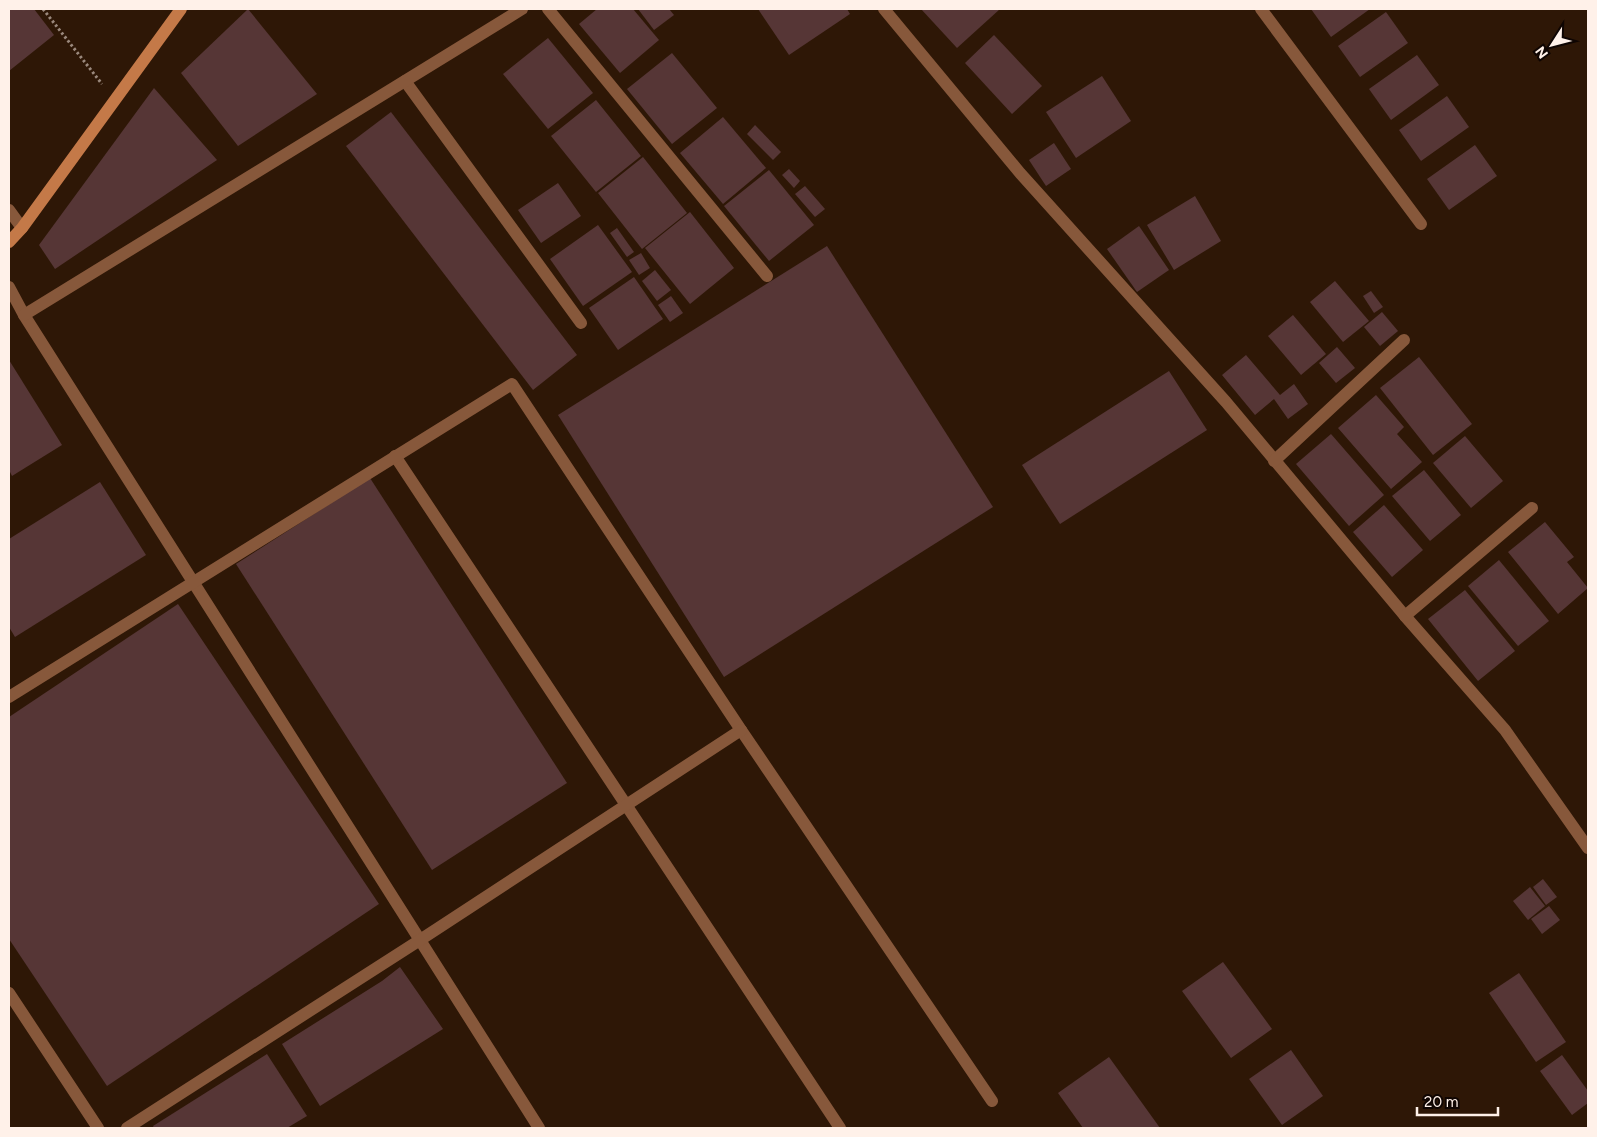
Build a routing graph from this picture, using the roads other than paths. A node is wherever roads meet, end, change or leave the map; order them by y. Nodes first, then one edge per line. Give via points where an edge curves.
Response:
1 (181, 9) edge
2 (522, 9) edge
3 (548, 9) edge
4 (884, 9) edge
5 (1262, 9) edge
6 (405, 81) junction
7 (9, 210) edge
8 (1421, 224) dead end
9 (22, 228) junction
10 (9, 242) edge
11 (767, 276) dead end
12 (9, 287) edge
13 (24, 315) junction
14 (581, 322) dead end
15 (1404, 340) dead end
16 (395, 456) junction
17 (1274, 461) junction
18 (1532, 508) dead end
19 (194, 582) junction
20 (1405, 616) junction
21 (9, 697) edge
22 (740, 730) junction
23 (626, 805) junction
24 (1588, 848) edge
25 (420, 940) junction
26 (9, 993) edge
27 (992, 1101) dead end
28 (98, 1128) edge
29 (127, 1128) edge
30 (539, 1128) edge
31 (840, 1128) edge

1 - 9 street
2 - 6 street
3 - 11 street
4 - 17 street via 1020,172 1226,402
5 - 8 street
6 - 13 street
6 - 14 street
7 - 9 street
9 - 10 street
12 - 13 street
13 - 19 street
15 - 17 street
16 - 19 street
16 - 22 street via 512,384
16 - 23 street
17 - 20 street
18 - 20 street
19 - 21 street
19 - 25 street
20 - 24 street via 1504,730
22 - 23 street
22 - 27 street
23 - 25 street
23 - 31 street
25 - 29 street
25 - 30 street
26 - 28 street

